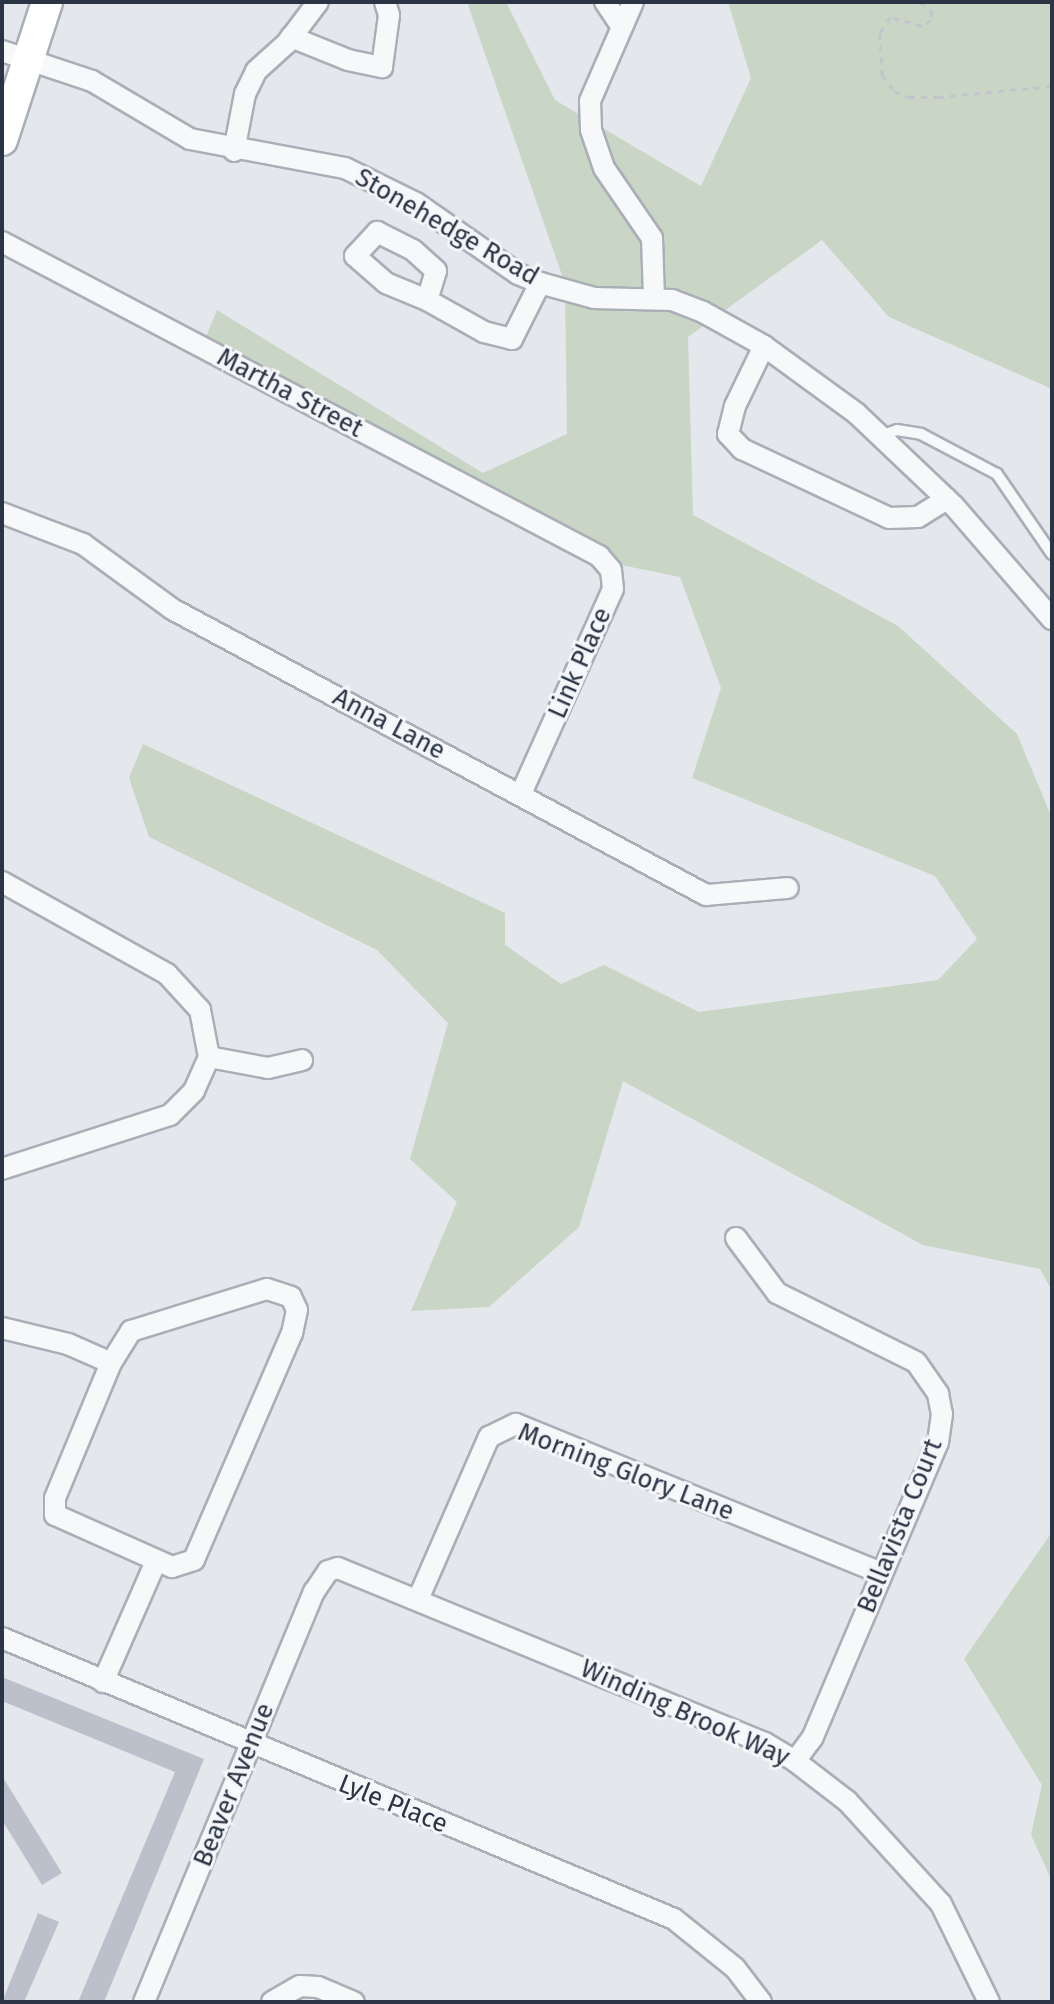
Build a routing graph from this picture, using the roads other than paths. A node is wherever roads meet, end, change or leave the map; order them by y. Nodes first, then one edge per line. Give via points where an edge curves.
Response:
1 (47, 2) edge
2 (318, 2) edge
3 (385, 2) edge
4 (605, 2) edge
5 (633, 2) edge
6 (622, 27) junction
7 (291, 37) junction
8 (14, 57) edge
9 (2, 140) edge
10 (234, 151) junction
11 (2, 242) edge
12 (540, 283) junction
13 (654, 298) junction
14 (427, 300) dead end
15 (764, 346) junction
16 (880, 436) junction
17 (947, 499) junction
18 (2, 513) edge
19 (577, 544) joint
20 (1052, 554) edge
21 (1049, 611) edge
22 (521, 794) junction
23 (2, 882) edge
24 (788, 888) dead end
25 (209, 1057) junction
26 (302, 1060) dead end
27 (2, 1169) edge
28 (736, 1238) dead end
29 (2, 1328) edge
30 (111, 1363) junction
31 (156, 1561) junction
32 (328, 1571) joint
33 (881, 1573) junction
34 (419, 1597) junction
35 (2, 1638) edge
36 (103, 1682) junction
37 (250, 1746) junction
38 (795, 1761) junction
39 (144, 2002) edge
40 (272, 2002) edge
41 (354, 2002) edge
42 (761, 2002) edge
43 (989, 2002) edge

1 - 8 street
2 - 7 street
3 - 7 street via 389,15 382,67
4 - 6 street
5 - 6 street
6 - 13 street via 590,101 591,130 604,168 652,238
7 - 10 street via 256,71 245,94
8 - 9 street
8 - 10 street, Stonehedge Road via 92,81 190,139
10 - 12 street, Stonehedge Road via 345,168 416,203 518,274
11 - 19 street, Martha Street
12 - 13 street, Stonehedge Road via 594,298
12 - 14 street via 512,339 484,332
13 - 15 street, Stonehedge Road via 703,312
15 - 16 street, Stonehedge Road
15 - 17 street via 735,406 728,434 742,449 889,518 918,517
16 - 17 street, Stonehedge Road
16 - 20 lane via 897,430 921,434 997,474
17 - 21 street, Stonehedge Road
18 - 22 street, Anna Lane via 83,544 172,609
19 - 22 street, Link Place via 611,570 613,589
22 - 24 street, Anna Lane via 706,895
23 - 25 street via 167,974 200,1010
25 - 26 street via 268,1068
25 - 27 street via 194,1091 163,1119
28 - 33 street, Bellavista Court via 777,1293 916,1362 938,1394 938,1442
29 - 30 street via 68,1344
30 - 31 street via 52,1509 62,1521
30 - 31 street via 131,1331 267,1289 291,1297 297,1310 199,1552 185,1567
31 - 36 street
32 - 34 street, Winding Brook Way via 347,1569
32 - 37 street, Beaver Avenue via 314,1592
33 - 34 street, Morning Glory Lane via 516,1424 489,1437
33 - 38 street, Bellavista Court via 813,1737
34 - 38 street, Winding Brook Way via 765,1743
35 - 36 street, Lyle Place
36 - 37 street, Lyle Place
37 - 39 street, Beaver Avenue
37 - 42 street, Lyle Place via 674,1919 735,1968
38 - 43 street, Winding Brook Way via 847,1801 941,1904
40 - 41 street via 300,1986 318,1987

